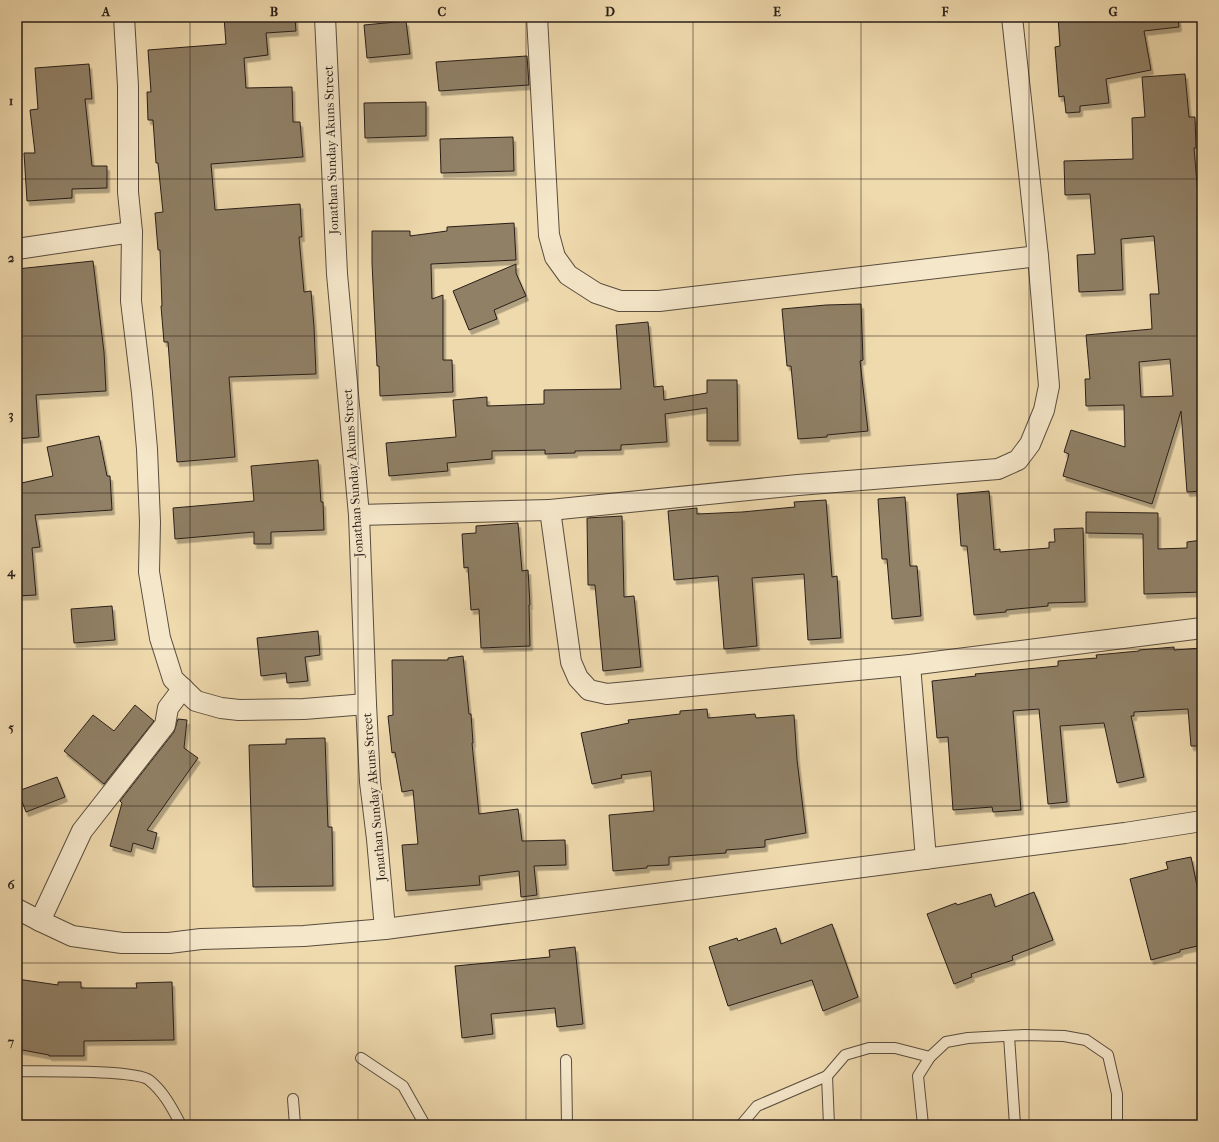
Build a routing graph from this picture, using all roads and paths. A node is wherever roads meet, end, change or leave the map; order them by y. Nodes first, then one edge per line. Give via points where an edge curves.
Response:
1 (124, 17) edge
2 (325, 17) edge
3 (537, 17) edge
4 (1012, 17) edge
5 (132, 232) junction
6 (17, 249) edge
7 (1038, 256) junction
8 (550, 510) junction
9 (359, 514) junction
10 (1202, 628) edge
11 (910, 665) junction
12 (183, 688) junction
13 (366, 704) junction
14 (1202, 821) edge
15 (926, 859) junction
16 (17, 908) edge
17 (40, 921) junction
18 (385, 930) junction
19 (1009, 1036) junction
20 (930, 1057) junction
21 (361, 1058) dead end
22 (566, 1060) dead end
23 (17, 1071) edge
24 (827, 1076) junction
25 (293, 1099) dead end
26 (180, 1125) edge
27 (295, 1125) edge
28 (425, 1125) edge
29 (567, 1125) edge
30 (741, 1125) edge
31 (829, 1125) edge
32 (923, 1125) edge
33 (1016, 1125) edge
34 (1117, 1125) edge

1 - 5 street via 128,86 128,192
2 - 9 street, Jonathan Sunday Akuns Street via 337,274
3 - 7 street via 549,235 555,257 568,275 596,294 620,301 658,301
4 - 7 street
5 - 6 street
5 - 12 street via 131,301 147,450 149,572 160,638 173,679
7 - 8 street via 1049,386 1044,410 1030,444 1018,460 998,469 798,485
8 - 9 street
8 - 11 street via 571,662 578,678 589,690 608,694
9 - 13 street, Jonathan Sunday Akuns Street
10 - 11 street
11 - 15 street
12 - 13 street via 196,701 239,710 304,709
12 - 17 street via 168,708 165,725 82,831
13 - 18 street, Jonathan Sunday Akuns Street via 370,782 378,839
14 - 15 street
15 - 18 street
16 - 17 street
17 - 18 street via 72,936 122,943 168,943 201,939
19 - 20 lane via 946,1042
19 - 33 lane
19 - 34 lane via 1064,1036 1086,1040 1108,1055 1117,1094
20 - 24 lane via 895,1048 869,1048 845,1056
20 - 32 lane via 918,1076
21 - 28 lane via 403,1086
22 - 29 lane
23 - 26 lane via 124,1073 148,1079 165,1096
24 - 30 lane via 757,1106
24 - 31 lane
25 - 27 lane

